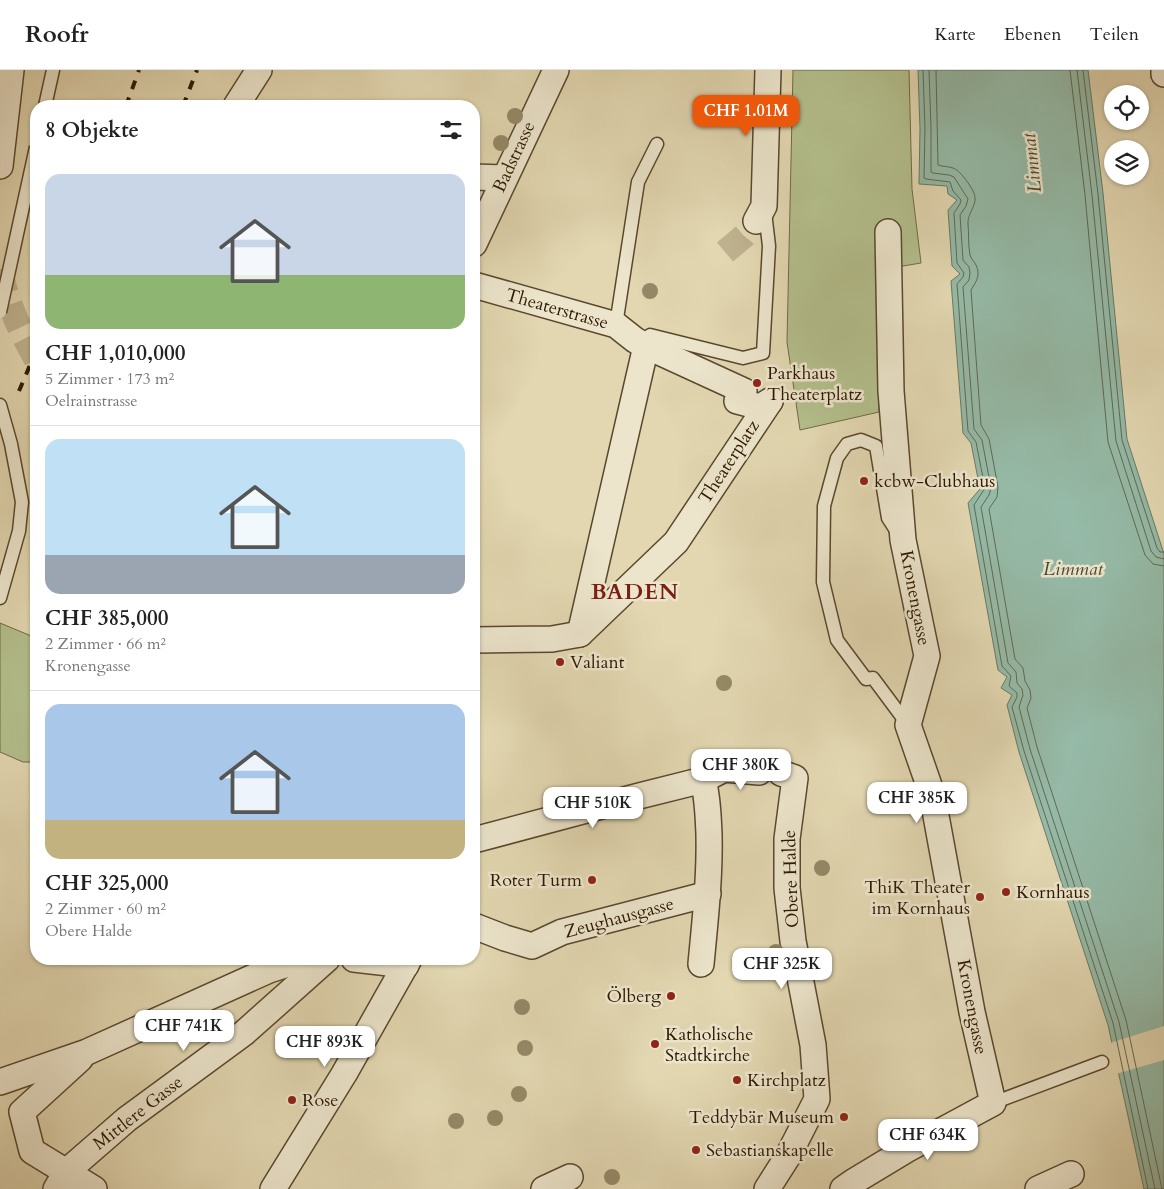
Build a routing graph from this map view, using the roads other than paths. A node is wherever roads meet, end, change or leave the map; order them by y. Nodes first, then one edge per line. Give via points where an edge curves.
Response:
1 (11, 70) edge
2 (53, 70) edge
3 (260, 70) edge
4 (556, 70) edge
5 (768, 70) edge
6 (1164, 70) edge
7 (1164, 74) edge
8 (46, 100) edge
9 (240, 100) edge
10 (657, 144) dead end
11 (0, 166) edge
12 (30, 174) edge
13 (480, 177) edge
14 (504, 178) junction
15 (760, 214) joint
16 (480, 231) edge
17 (888, 232) dead end
18 (480, 287) edge
19 (0, 312) edge
20 (633, 337) junction
21 (0, 404) edge
22 (903, 540) junction
23 (0, 598) edge
24 (580, 634) junction
25 (480, 640) edge
26 (908, 725) junction
27 (703, 780) junction
28 (480, 838) edge
29 (708, 894) junction
30 (480, 928) edge
31 (701, 964) dead end
32 (284, 965) edge
33 (319, 965) edge
34 (405, 965) edge
35 (87, 1052) junction
36 (1102, 1062) dead end
37 (0, 1082) edge
38 (992, 1103) junction
39 (1071, 1174) dead end
40 (570, 1178) dead end
41 (61, 1180) edge
42 (94, 1189) edge
43 (273, 1189) edge
44 (544, 1189) edge
45 (767, 1189) edge
46 (843, 1189) edge
47 (1038, 1189) edge

1 - 11 street
2 - 8 lane
3 - 9 street
4 - 14 street, Badstrasse
5 - 15 street
6 - 7 street
10 - 20 lane via 638,182
12 - 19 lane, bridge
13 - 14 street
14 - 16 street, Badstrasse
15 - 20 lane via 769,246 763,353 743,358 650,335
17 - 22 street, Kronengasse via 890,379
18 - 20 street, Theaterstrasse
20 - 24 street
20 - 24 street, Theaterplatz via 744,391 737,401 760,407 770,401 676,542
21 - 23 lane via 22,502 18,531
22 - 26 street, Kronengasse via 927,656
22 - 26 lane via 888,518 876,446 861,440 847,444 837,458 824,506 823,582 837,640 866,679 873,678
24 - 25 street via 552,640
26 - 38 street, Kronengasse via 932,794
27 - 28 street, Obere Halde
27 - 29 street via 708,798
27 - 45 street, Obere Halde via 724,770 795,778 787,840 787,888 793,941 813,1045 817,1099
29 - 30 street, Zeughausgasse via 562,932 532,946
29 - 31 street
32 - 35 street
33 - 41 street, Mittlere Gasse via 244,1033 127,1119
34 - 43 street via 344,1074
35 - 37 street
35 - 41 street via 22,1112 32,1151
36 - 38 lane
38 - 46 street
39 - 47 street
40 - 44 street
41 - 42 street

